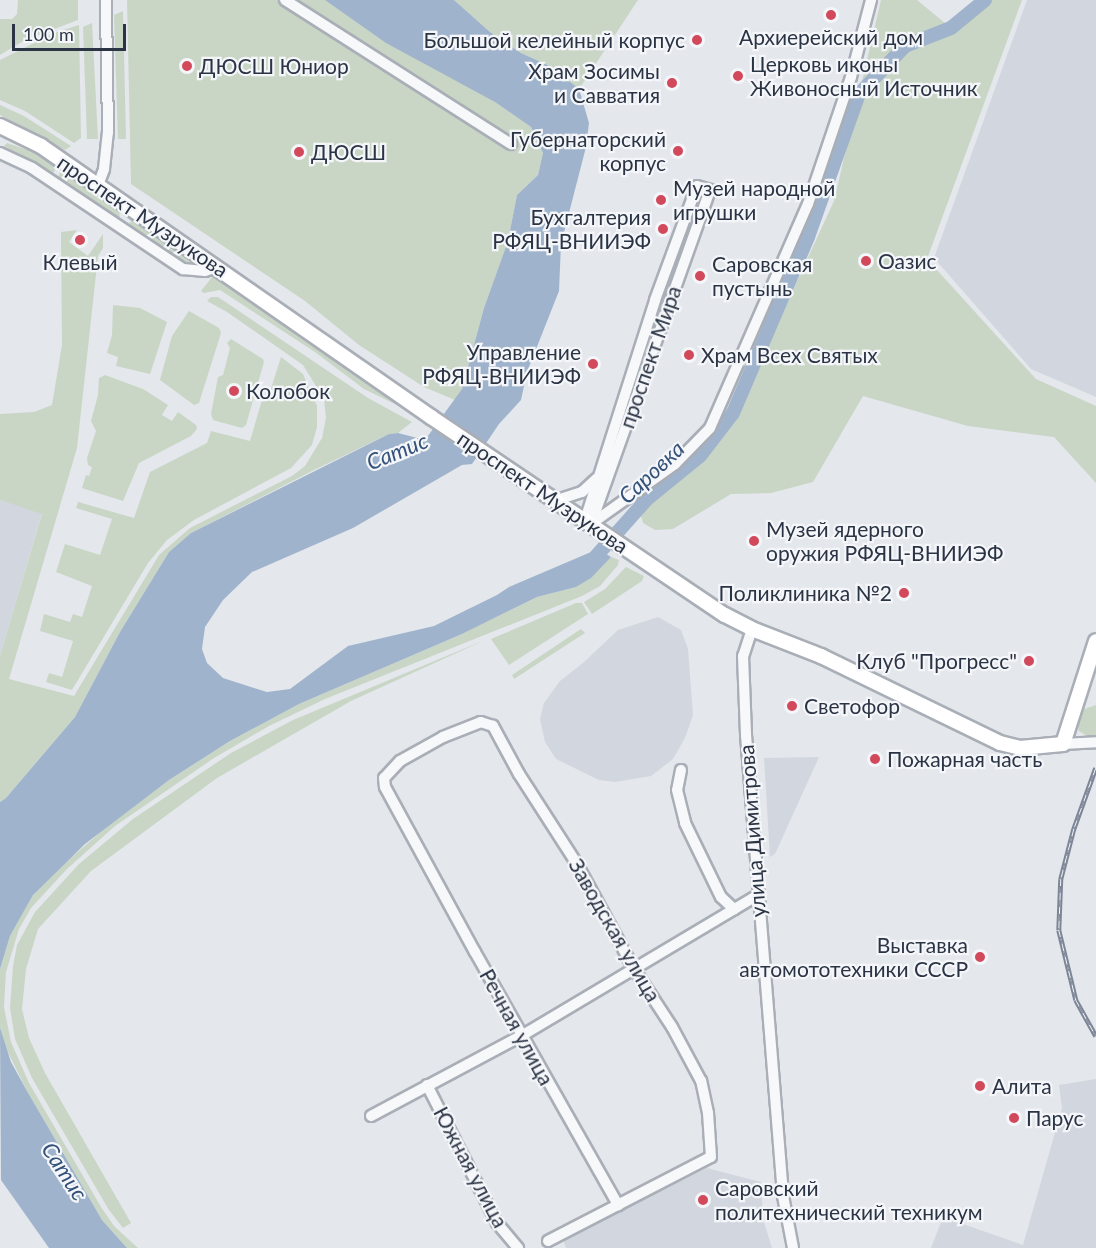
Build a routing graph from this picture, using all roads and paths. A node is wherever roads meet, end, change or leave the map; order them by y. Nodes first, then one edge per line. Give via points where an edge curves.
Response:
1 (106, 0) edge
2 (285, 0) edge
3 (871, 0) edge
4 (0, 126) edge
5 (511, 144) dead end
6 (0, 153) edge
7 (98, 184) junction
8 (217, 267) junction
9 (596, 479) junction
10 (557, 500) junction
11 (592, 525) junction
12 (752, 629) junction
13 (1096, 641) edge
14 (1096, 742) edge
15 (1064, 744) junction
16 (681, 770) dead end
17 (384, 778) joint
18 (756, 896) junction
19 (734, 909) junction
20 (634, 969) junction
21 (523, 1035) junction
22 (427, 1085) junction
23 (371, 1116) dead end
24 (618, 1205) junction
25 (548, 1241) dead end
26 (518, 1248) edge
27 (793, 1248) edge

1 - 7 street via 108,133 104,169
2 - 5 street
3 - 11 street via 852,76 808,204 710,428 675,464
4 - 7 main road, проспект Музрукова via 41,146
6 - 8 street via 32,168 183,269 205,271
7 - 8 main road, проспект Музрукова
8 - 10 main road, проспект Музрукова
9 - 10 street via 582,492
9 - 11 street, проспект Мира
9 - 11 street, проспект Мира via 697,186 710,190
10 - 11 main road, проспект Музрукова
11 - 12 main road, проспект Музрукова
12 - 15 main road, проспект Музрукова via 821,656 1000,743 1028,748
12 - 18 street, улица Димитрова via 743,656
13 - 15 main road
14 - 15 street, проспект Музрукова
16 - 19 street via 677,790 685,823 721,897
17 - 20 street, Заводская улица via 417,750 481,722 493,726 577,864
17 - 21 street, Речная улица
18 - 19 street
18 - 27 street, улица Димитрова via 783,1196
19 - 20 street
20 - 21 street
20 - 24 street, Заводская улица via 701,1080 711,1157
21 - 22 street
21 - 24 street, Речная улица
22 - 23 street
22 - 26 street, Южная улица via 497,1223
24 - 25 street

